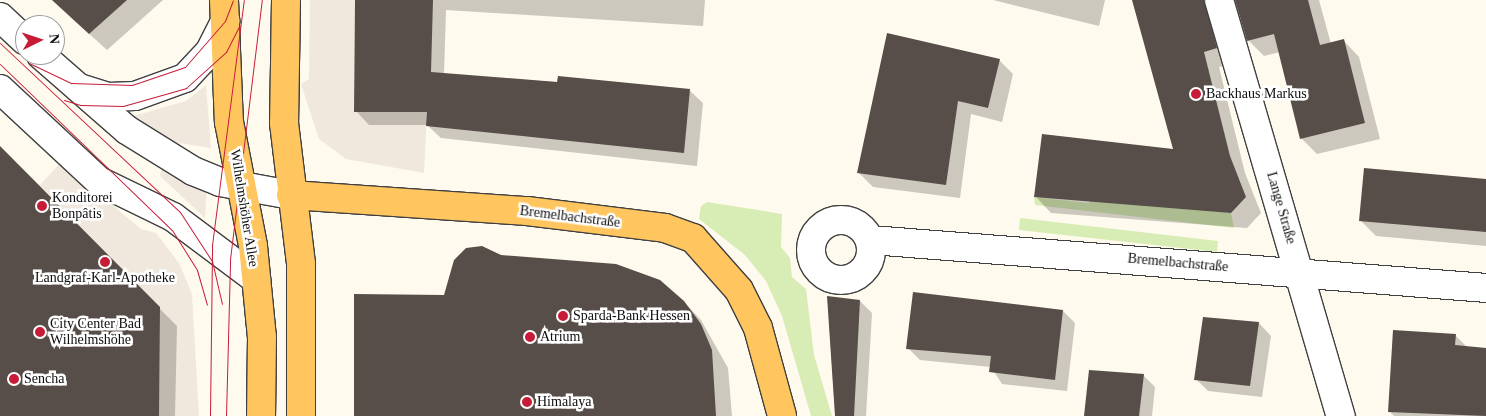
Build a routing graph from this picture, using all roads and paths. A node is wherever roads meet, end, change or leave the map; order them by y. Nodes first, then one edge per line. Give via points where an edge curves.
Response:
1 (286, 0) edge
2 (1219, 0) edge
3 (224, 10) edge
4 (0, 17) edge
5 (15, 31) edge
6 (52, 65) edge
7 (71, 83) junction
8 (0, 89) edge
9 (243, 187) junction
10 (291, 195) junction
11 (871, 240) dead end
12 (1300, 273) junction
13 (256, 279) junction
14 (1486, 288) edge
15 (261, 416) edge
16 (300, 416) edge
17 (782, 416) edge
18 (1341, 416) edge

1 - 10 main road via 284,123
2 - 12 street, Lange Straße
3 - 7 street via 210,51 185,78 135,96 108,97
3 - 9 main road, Wilhelmshöher Allee via 229,122
4 - 5 street
6 - 7 street, Bremelbachstraße
7 - 9 street, Bremelbachstraße via 126,130 192,171
8 - 13 street via 98,181 173,217
9 - 10 street, Bremelbachstraße
9 - 13 main road, Wilhelmshöher Allee
10 - 16 main road via 301,264
10 - 17 main road, Bremelbachstraße via 527,211 665,228 693,238 739,290 754,320 778,388
11 - 12 street, Bremelbachstraße
12 - 14 street, Bremelbachstraße
12 - 18 street, Lange Straße
13 - 15 main road, Wilhelmshöher Allee via 262,337

